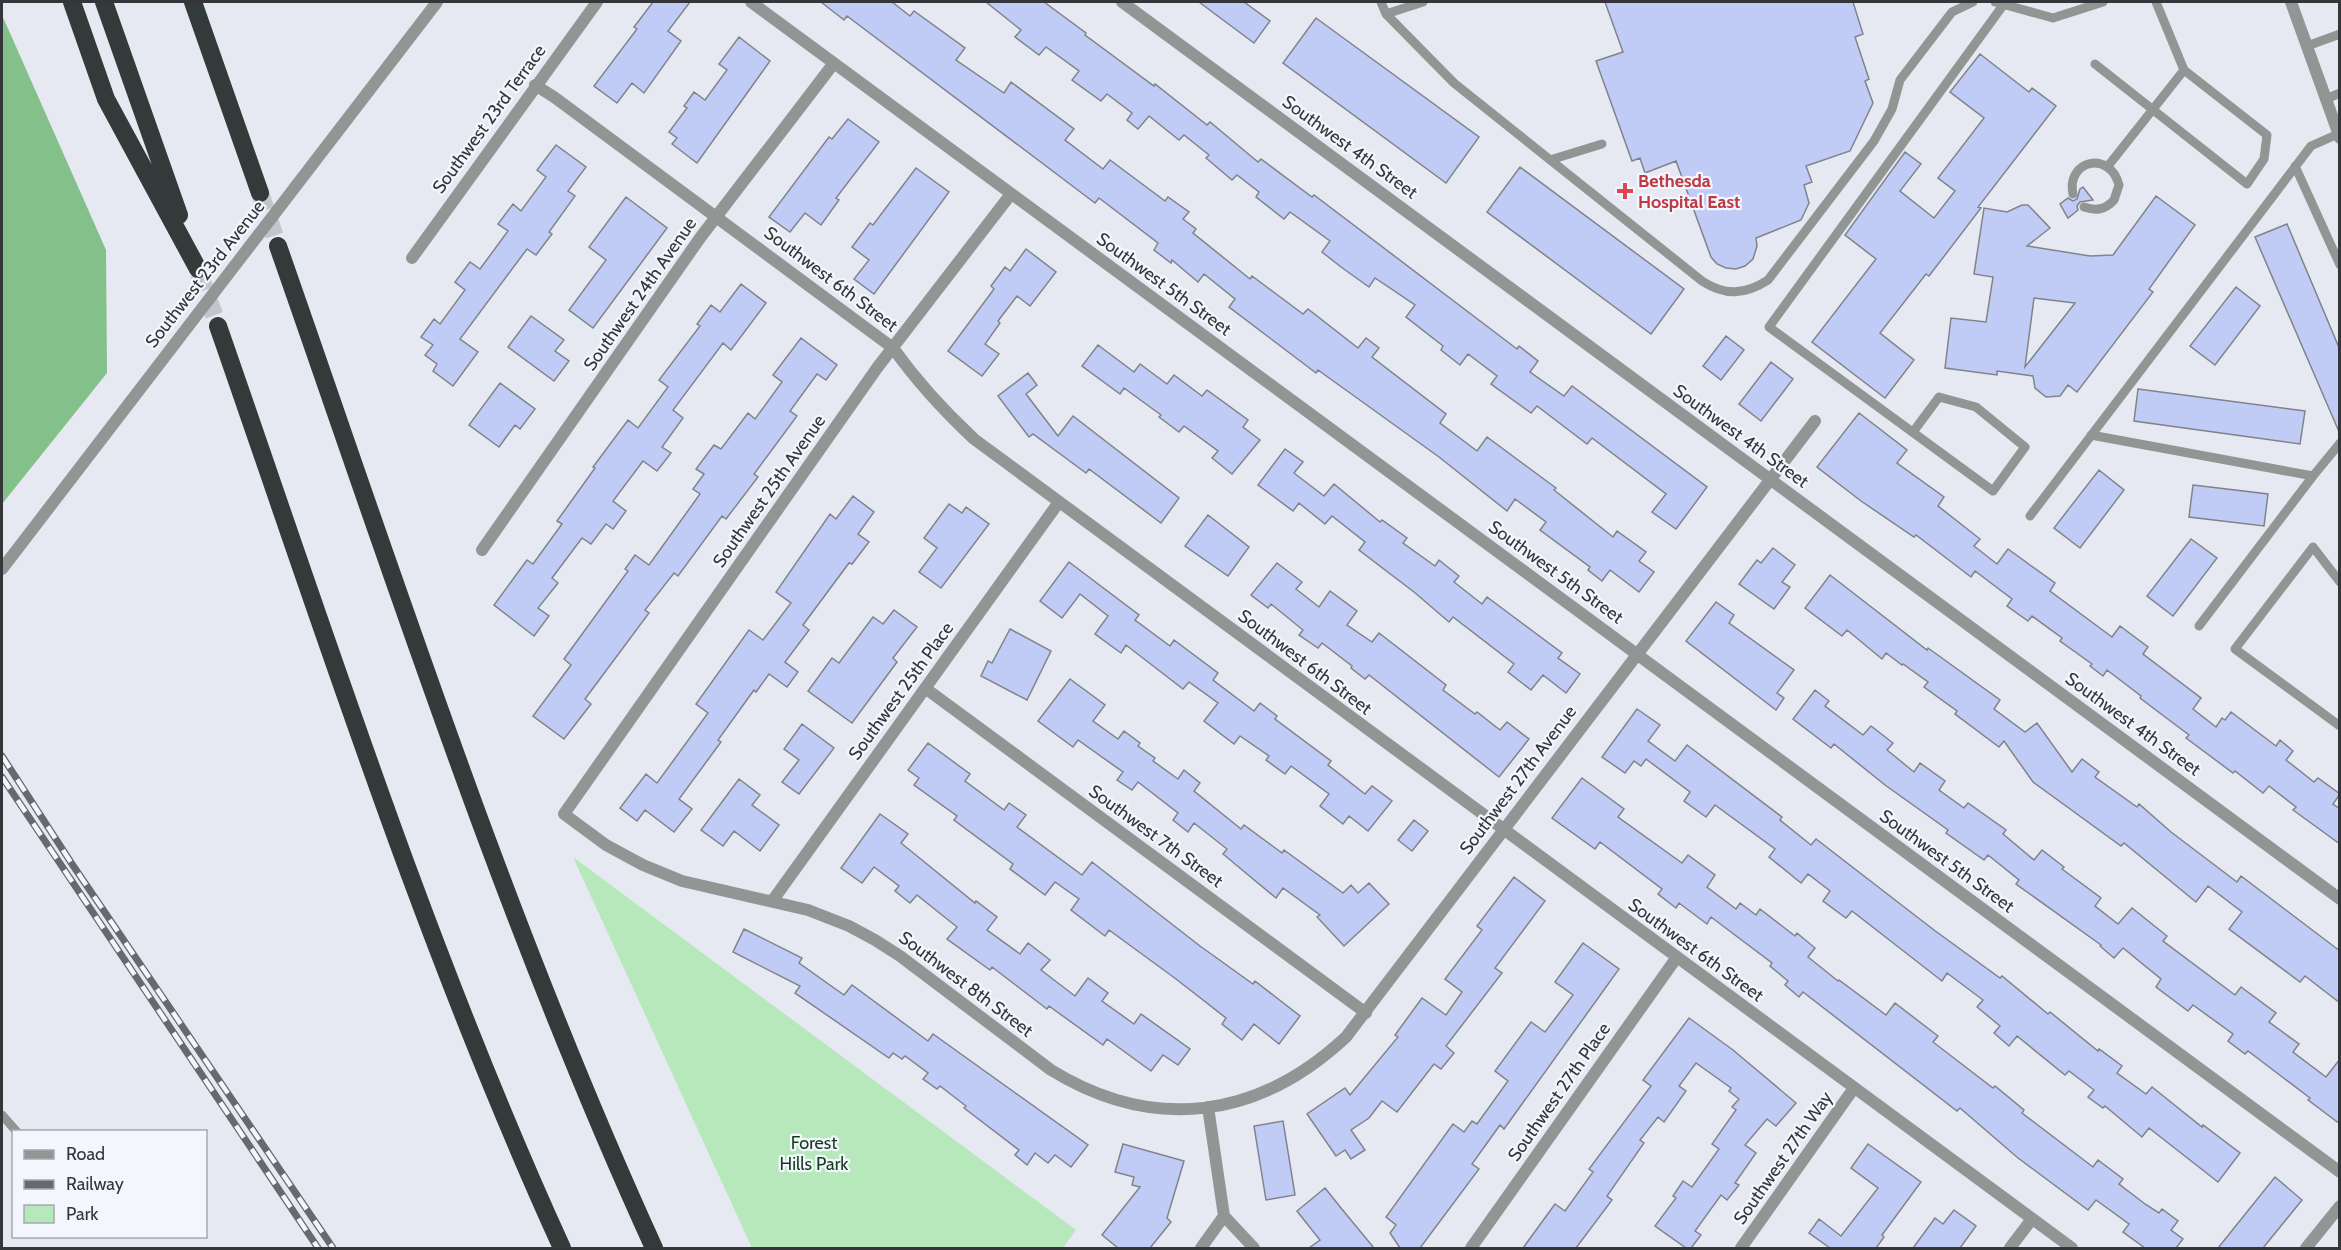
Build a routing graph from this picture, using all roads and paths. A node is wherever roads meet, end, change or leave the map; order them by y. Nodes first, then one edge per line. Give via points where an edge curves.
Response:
1 (72, 2) edge
2 (104, 2) edge
3 (193, 2) edge
4 (437, 2) edge
5 (751, 2) edge
6 (1122, 2) edge
7 (1382, 2) edge
8 (1423, 2) edge
9 (1973, 2) edge
10 (2103, 2) edge
11 (2156, 2) edge
12 (2291, 2) edge
13 (2000, 3) edge
14 (593, 4) edge
15 (1386, 14) junction
16 (2340, 34) edge
17 (2307, 46) junction
18 (834, 63) junction
19 (2095, 64) dead end
20 (2184, 70) junction
21 (535, 85) junction
22 (2340, 93) edge
23 (2326, 99) junction
24 (2153, 109) junction
25 (2339, 136) edge
26 (1602, 144) dead end
27 (1550, 160) junction
28 (2108, 166) junction
29 (2295, 166) junction
30 (260, 193) tunnel mouth
31 (1011, 194) junction
32 (2073, 194) dead end
33 (2084, 207) dead end
34 (717, 217) junction
35 (278, 246) tunnel mouth
36 (412, 258) dead end
37 (2340, 265) edge
38 (218, 326) tunnel mouth
39 (893, 348) junction
40 (1815, 421) dead end
41 (1913, 432) junction
42 (2091, 435) junction
43 (2340, 443) edge
44 (2313, 476) junction
45 (1770, 480) junction
46 (1059, 502) junction
47 (2030, 516) dead end
48 (482, 550) dead end
49 (2, 568) edge
50 (2340, 582) edge
51 (2199, 626) dead end
52 (1636, 654) junction
53 (925, 688) junction
54 (2340, 726) edge
55 (564, 814) joint
56 (1502, 830) junction
57 (2340, 899) edge
58 (773, 900) junction
59 (1677, 957) junction
60 (1366, 1013) junction
61 (1854, 1088) junction
62 (1208, 1107) junction
63 (2, 1115) edge
64 (16, 1130) edge
65 (2340, 1172) edge
66 (2340, 1206) edge
67 (1224, 1216) junction
68 (2032, 1219) junction
69 (562, 1248) edge
70 (654, 1248) edge
71 (1201, 1248) edge
72 (1254, 1248) edge
73 (1471, 1248) edge
74 (1740, 1248) edge
75 (2010, 1248) edge
76 (2072, 1248) edge
77 (2306, 1248) edge

1 - 2 highway via 106,99 198,271
3 - 30 highway
4 - 49 street, Southwest 23rd Avenue
5 - 18 street, Southwest 5th Street
6 - 45 street, Southwest 4th Street
7 - 15 lane
8 - 15 lane
9 - 27 lane via 1952,12 1900,80 1892,109 1874,141 1768,280 1756,288 1728,292 1708,285
10 - 13 lane via 2053,18
11 - 20 lane
12 - 17 street
13 - 41 lane via 1769,327
14 - 21 street, Southwest 23rd Terrace
15 - 27 lane via 1454,83
16 - 17 lane
17 - 23 street
18 - 31 street, Southwest 5th Street
18 - 34 street, Southwest 24th Avenue
19 - 24 lane
20 - 24 lane
20 - 24 lane via 2267,135 2264,159 2247,184
21 - 34 street, Southwest 6th Street
21 - 36 street, Southwest 23rd Terrace
22 - 23 lane
23 - 25 street
24 - 28 lane
25 - 29 lane via 2311,146
26 - 27 lane
28 - 32 lane via 2098,163 2082,167 2072,180
28 - 33 lane via 2119,185 2114,200 2101,209
29 - 37 lane
29 - 42 lane
31 - 39 street, Southwest 25th Avenue
31 - 52 street, Southwest 5th Street
34 - 39 street, Southwest 6th Street
34 - 48 street, Southwest 24th Avenue
35 - 70 highway via 518,925
38 - 69 highway via 438,951
39 - 46 street, Southwest 6th Street via 940,408 974,439
39 - 55 street, Southwest 25th Avenue
40 - 45 street, Southwest 27th Avenue
41 - 41 lane via 1993,491 2025,447 1976,407 1939,397
42 - 44 lane
42 - 47 lane
43 - 44 lane
44 - 51 lane
45 - 52 street, Southwest 27th Avenue
45 - 57 street, Southwest 4th Street
46 - 53 street, Southwest 25th Place
46 - 56 street, Southwest 6th Street
50 - 54 lane via 2313,547 2235,649
52 - 56 street, Southwest 27th Avenue
52 - 65 street, Southwest 5th Street
53 - 58 street, Southwest 25th Place
53 - 60 street, Southwest 7th Street
55 - 58 street, Southwest 8th Street via 606,845 643,865 690,883
56 - 59 street, Southwest 6th Street
56 - 60 street, Southwest 27th Avenue
58 - 62 street, Southwest 8th Street via 849,926 875,940 1071,1082 1130,1104
59 - 61 street, Southwest 6th Street
59 - 73 street, Southwest 27th Place
60 - 62 street, Southwest 27th Avenue via 1323,1059 1297,1077 1254,1096
61 - 68 street, Southwest 6th Street
61 - 74 street, Southwest 27th Way
62 - 67 street
63 - 64 lane
66 - 77 street
67 - 71 street
67 - 72 street
68 - 75 street
68 - 76 street, Southwest 6th Street

